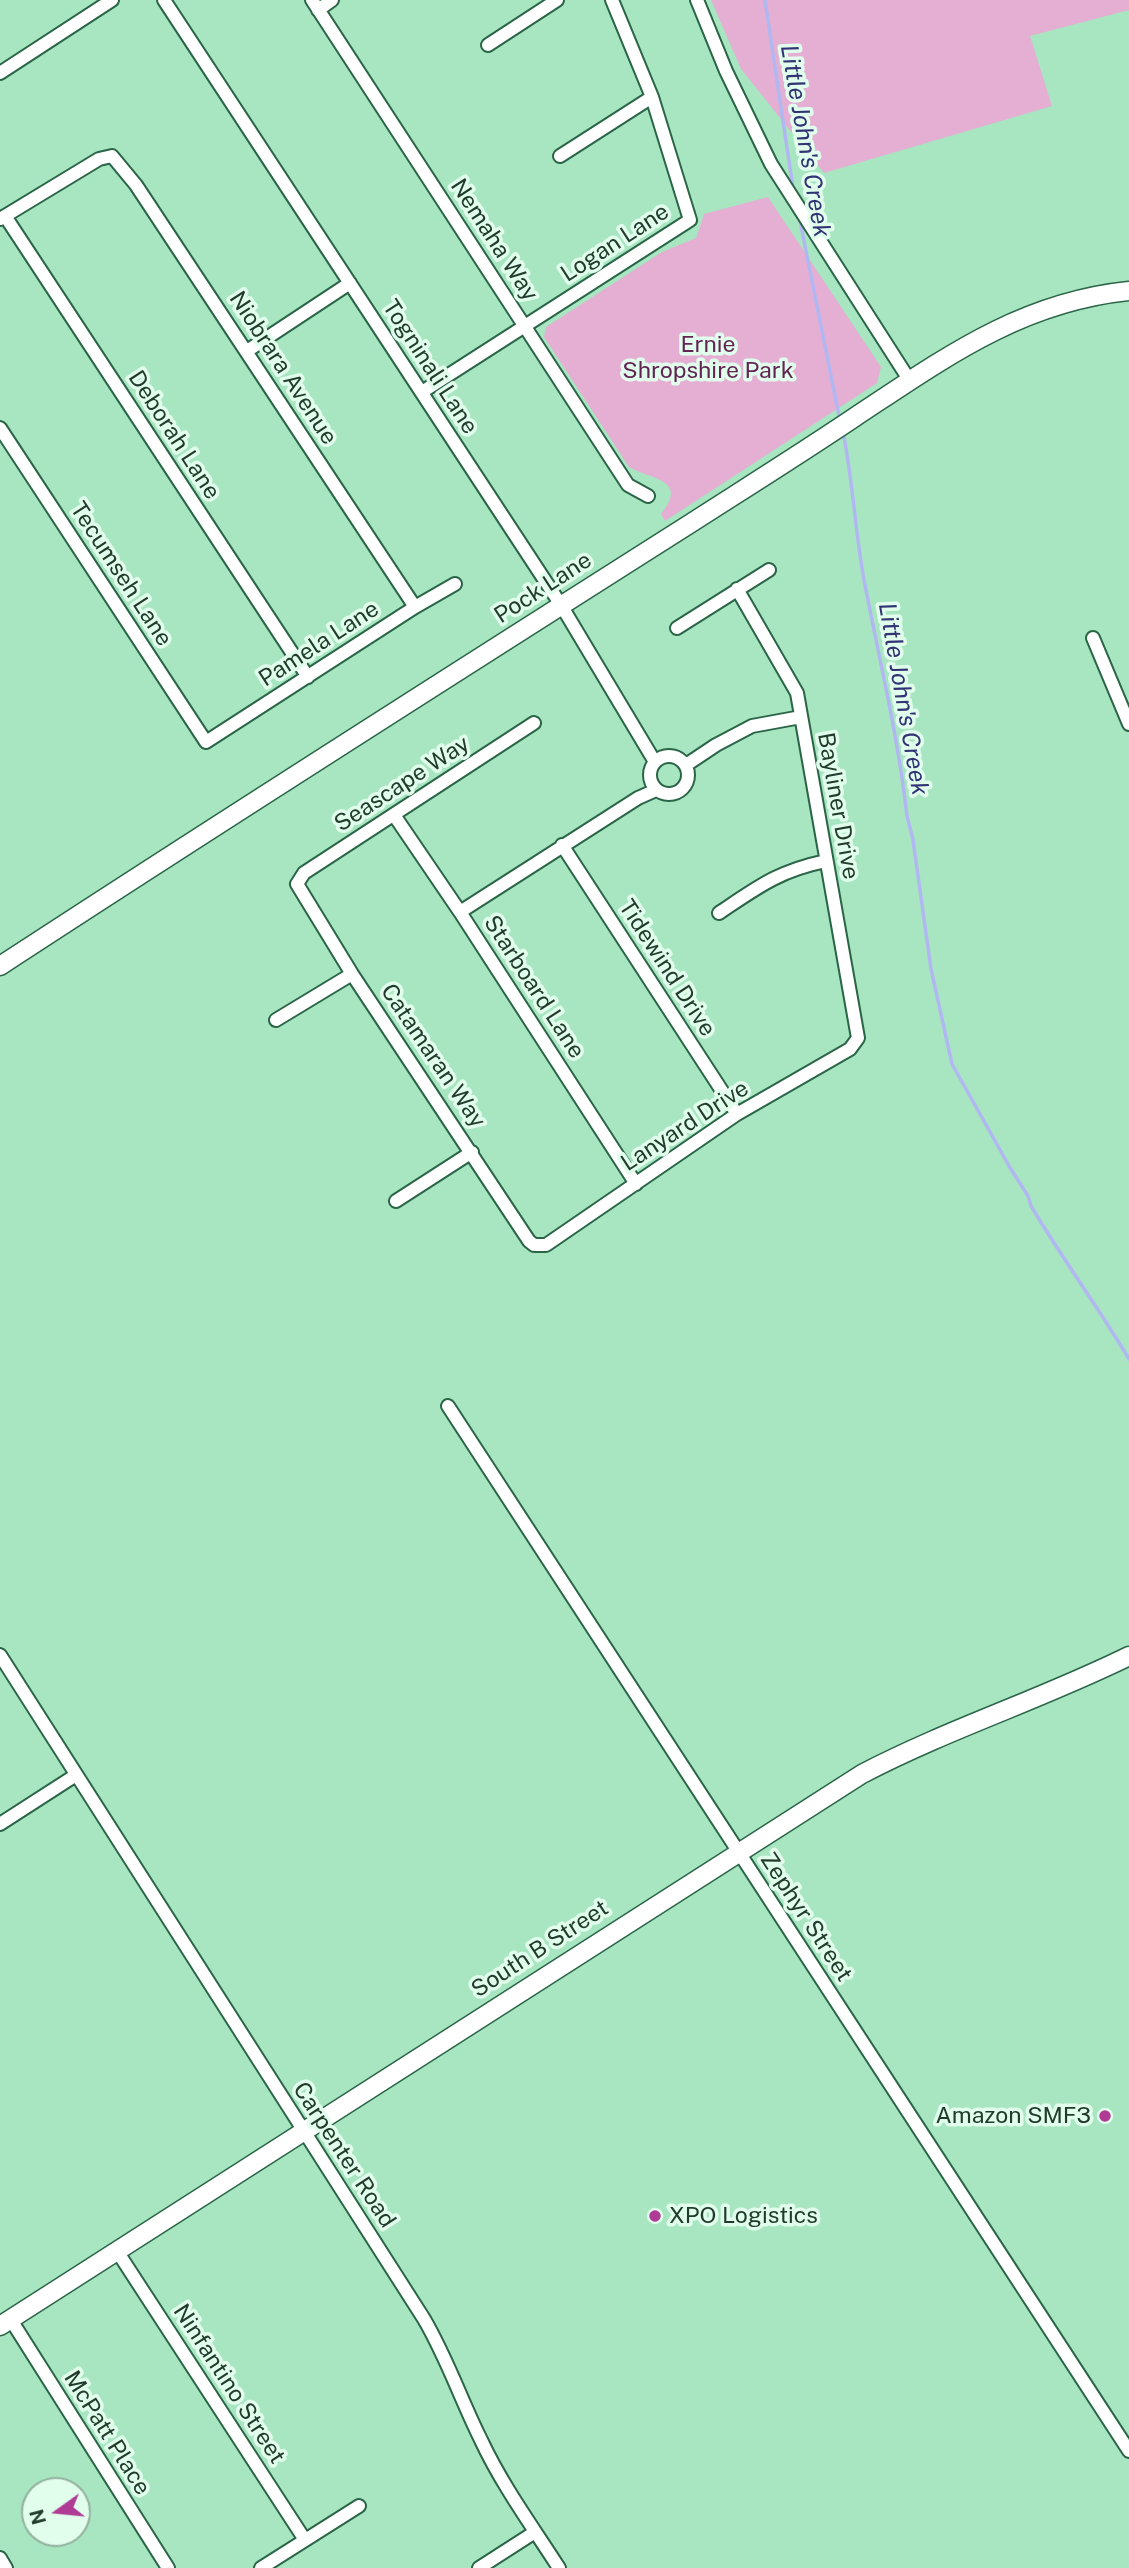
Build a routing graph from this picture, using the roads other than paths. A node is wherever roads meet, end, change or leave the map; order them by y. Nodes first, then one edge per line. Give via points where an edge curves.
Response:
1 (112, 0) edge
2 (164, 0) edge
3 (332, 0) edge
4 (557, 0) edge
5 (612, 0) edge
6 (697, 0) edge
7 (315, 5) edge
8 (488, 45) dead end
9 (0, 73) edge
10 (652, 97) junction
11 (560, 156) dead end
12 (3, 217) edge
13 (350, 283) junction
14 (1129, 291) edge
15 (525, 325) junction
16 (247, 351) junction
17 (910, 381) junction
18 (422, 392) junction
19 (0, 428) edge
20 (648, 496) dead end
21 (769, 570) dead end
22 (455, 584) dead end
23 (737, 589) junction
24 (561, 605) junction
25 (415, 607) junction
26 (677, 628) dead end
27 (1093, 638) dead end
28 (308, 677) junction
29 (801, 717) junction
30 (534, 723) dead end
31 (1129, 724) edge
32 (206, 742) joint
33 (655, 762) junction
34 (685, 765) junction
35 (656, 790) junction
36 (394, 815) junction
37 (562, 845) junction
38 (825, 861) junction
39 (297, 884) joint
40 (460, 912) junction
41 (719, 913) dead end
42 (0, 965) edge
43 (352, 974) junction
44 (276, 1020) dead end
45 (855, 1044) joint
46 (737, 1114) junction
47 (472, 1152) junction
48 (636, 1184) junction
49 (396, 1201) dead end
50 (539, 1245) joint
51 (448, 1406) dead end
52 (0, 1655) edge
53 (1129, 1656) edge
54 (76, 1775) junction
55 (0, 1824) edge
56 (738, 1852) junction
57 (303, 2130) junction
58 (117, 2251) junction
59 (5, 2323) edge
60 (1129, 2451) edge
61 (359, 2506) dead end
62 (535, 2532) junction
63 (305, 2540) junction
64 (0, 2558) edge
65 (6, 2568) edge
66 (168, 2568) edge
67 (261, 2568) edge
68 (479, 2568) edge
69 (559, 2568) edge

1 - 9 street
2 - 13 street, Togninali Lane
3 - 7 street
4 - 8 street
5 - 10 street
6 - 17 street via 771,164
7 - 15 street, Nemaha Way
10 - 11 street
10 - 15 street, Logan Lane via 690,220
12 - 16 street, Niobrara Avenue via 99,159 112,156
12 - 28 street, Deborah Lane
13 - 16 street
13 - 18 street, Togninali Lane
14 - 17 street, Pock Lane via 1064,303 1002,326
15 - 18 street, Logan Lane
15 - 20 street, Nemaha Way via 628,485
16 - 25 street, Niobrara Avenue
17 - 24 street, Pock Lane
18 - 24 street, Togninali Lane
19 - 32 street, Tecumseh Lane
21 - 23 street
22 - 25 street, Pamela Lane
23 - 26 street
23 - 29 street, Bayliner Drive via 792,681
24 - 33 street, Togninali Lane
24 - 42 street, Pock Lane
25 - 28 street, Pamela Lane
27 - 31 street
28 - 32 street, Pamela Lane
29 - 34 street via 752,726
29 - 38 street, Bayliner Drive
30 - 36 street, Seascape Way
33 - 34 street via 676,757
33 - 35 street via 650,771
34 - 35 street via 688,781 684,789 676,794
35 - 37 street
36 - 39 street, Seascape Way via 304,873
36 - 40 street, Starboard Lane
37 - 40 street
37 - 46 street, Tidewind Drive
38 - 41 street via 774,877
38 - 45 street, Bayliner Drive via 858,1031
39 - 43 street, Catamaran Way
40 - 48 street, Starboard Lane
43 - 44 street
43 - 47 street, Catamaran Way
45 - 46 street, Lanyard Drive
46 - 48 street, Lanyard Drive
47 - 49 street
47 - 50 street, Catamaran Way via 528,1241
48 - 50 street, Lanyard Drive via 546,1245
51 - 56 street, Zephyr Street
52 - 54 street, Carpenter Road
53 - 56 street, South B Street via 901,1754 834,1790
54 - 55 street
54 - 57 street, Carpenter Road
56 - 57 street, South B Street
56 - 60 street, Zephyr Street
57 - 58 street, South B Street
57 - 62 street, Carpenter Road via 435,2337 480,2440
58 - 59 street, South B Street
58 - 63 street, Ninfantino Street
59 - 66 street, McPatt Place
61 - 63 street
62 - 68 street
62 - 69 street, Carpenter Road
63 - 67 street
64 - 65 street

